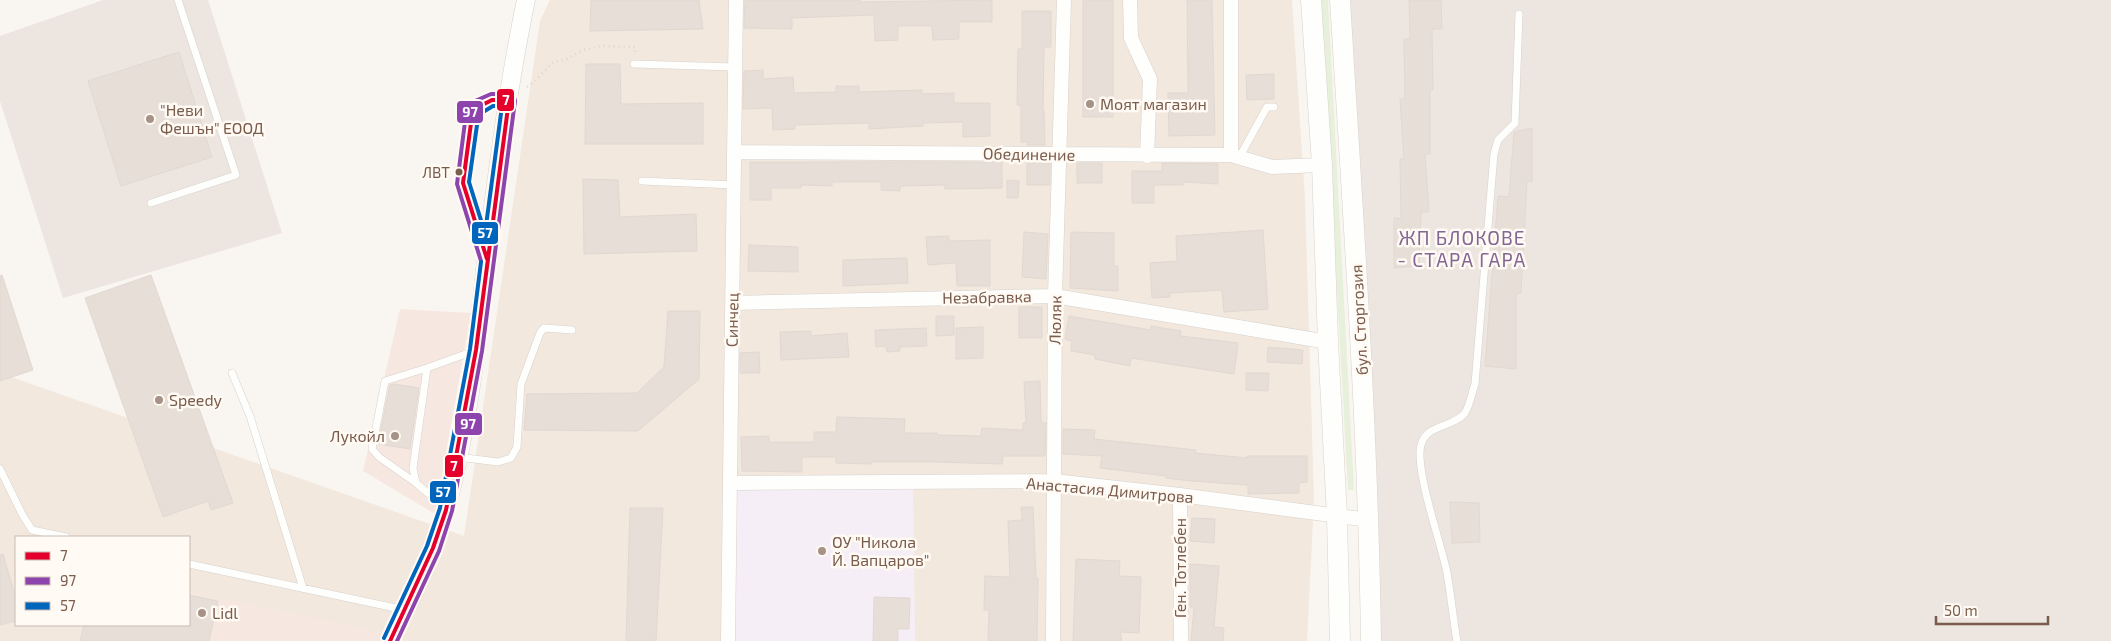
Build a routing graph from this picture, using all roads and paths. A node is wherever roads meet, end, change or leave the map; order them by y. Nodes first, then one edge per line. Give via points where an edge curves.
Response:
1 (178, 0) edge
2 (526, 0) edge
3 (736, 0) edge
4 (1064, 0) edge
5 (1130, 0) edge
6 (1231, 0) edge
7 (1311, 0) edge
8 (1340, 0) edge
9 (1519, 14) dead end
10 (634, 64) joint
11 (734, 67) junction
12 (510, 93) junction
13 (1274, 107) dead end
14 (734, 152) junction
15 (1061, 154) junction
16 (1147, 156) junction
17 (1235, 156) junction
18 (1322, 165) junction
19 (642, 181) dead end
20 (733, 185) junction
21 (151, 203) dead end
22 (487, 259) junction
23 (1055, 296) junction
24 (732, 303) junction
25 (572, 330) dead end
26 (1328, 342) junction
27 (476, 350) junction
28 (427, 368) junction
29 (232, 373) dead end
30 (458, 457) junction
31 (0, 469) edge
32 (1054, 481) junction
33 (416, 483) junction
34 (730, 483) junction
35 (1180, 495) junction
36 (446, 510) junction
37 (1337, 516) junction
38 (1369, 520) junction
39 (61, 536) edge
40 (190, 564) edge
41 (302, 588) junction
42 (405, 610) junction
43 (390, 641) edge
44 (728, 641) edge
45 (1053, 641) edge
46 (1180, 641) edge
47 (1340, 641) edge
48 (1371, 641) edge
49 (1456, 641) edge

1 - 21 lane via 236,175
2 - 12 street
3 - 11 street, Синчец
4 - 15 street, Люляк
5 - 16 street via 1131,38 1150,79
6 - 17 street
7 - 18 main road, бул. Сторгозия
8 - 38 main road, бул. Сторгозия
9 - 49 lane via 1515,123 1498,140 1494,154 1475,384 1466,411 1458,420 1428,432 1420,452 1425,488 1447,571
10 - 11 lane
10 - 12 path via 635,47 602,46 583,50 565,60 553,62 536,80
11 - 14 street, Синчец
12 - 22 street
12 - 22 lane via 478,107 471,123 463,183
13 - 17 lane via 1267,107
14 - 15 street, Обединение
14 - 20 street, Синчец
15 - 16 street, Обединение
15 - 23 street, Люляк
16 - 17 street, Обединение
17 - 18 street, Обединение via 1272,167
18 - 26 main road, бул. Сторгозия
19 - 20 lane
20 - 24 street, Синчец
22 - 27 street
23 - 24 street, Незабравка
23 - 26 street, Незабравка
23 - 32 street, Люляк
24 - 34 street, Синчец
25 - 30 lane via 544,328 540,333 521,384 517,446 510,458 498,462
26 - 37 main road, бул. Сторгозия
27 - 28 lane
27 - 30 street
28 - 33 lane via 413,468
28 - 33 lane via 385,381 372,450
29 - 41 lane via 250,416
30 - 36 street
31 - 39 lane via 32,530
32 - 34 street, Анастасия Димитрова
32 - 35 street, Анастасия Димитрова
32 - 45 street, Люляк
33 - 36 lane
34 - 44 street, Синчец
35 - 37 street, Анастасия Димитрова
35 - 46 street, Ген. Тотлебен
36 - 42 street
37 - 38 street, Анастасия Димитрова
37 - 47 main road, бул. Сторгозия
38 - 48 main road, бул. Сторгозия
40 - 41 lane
41 - 42 lane
42 - 43 street

